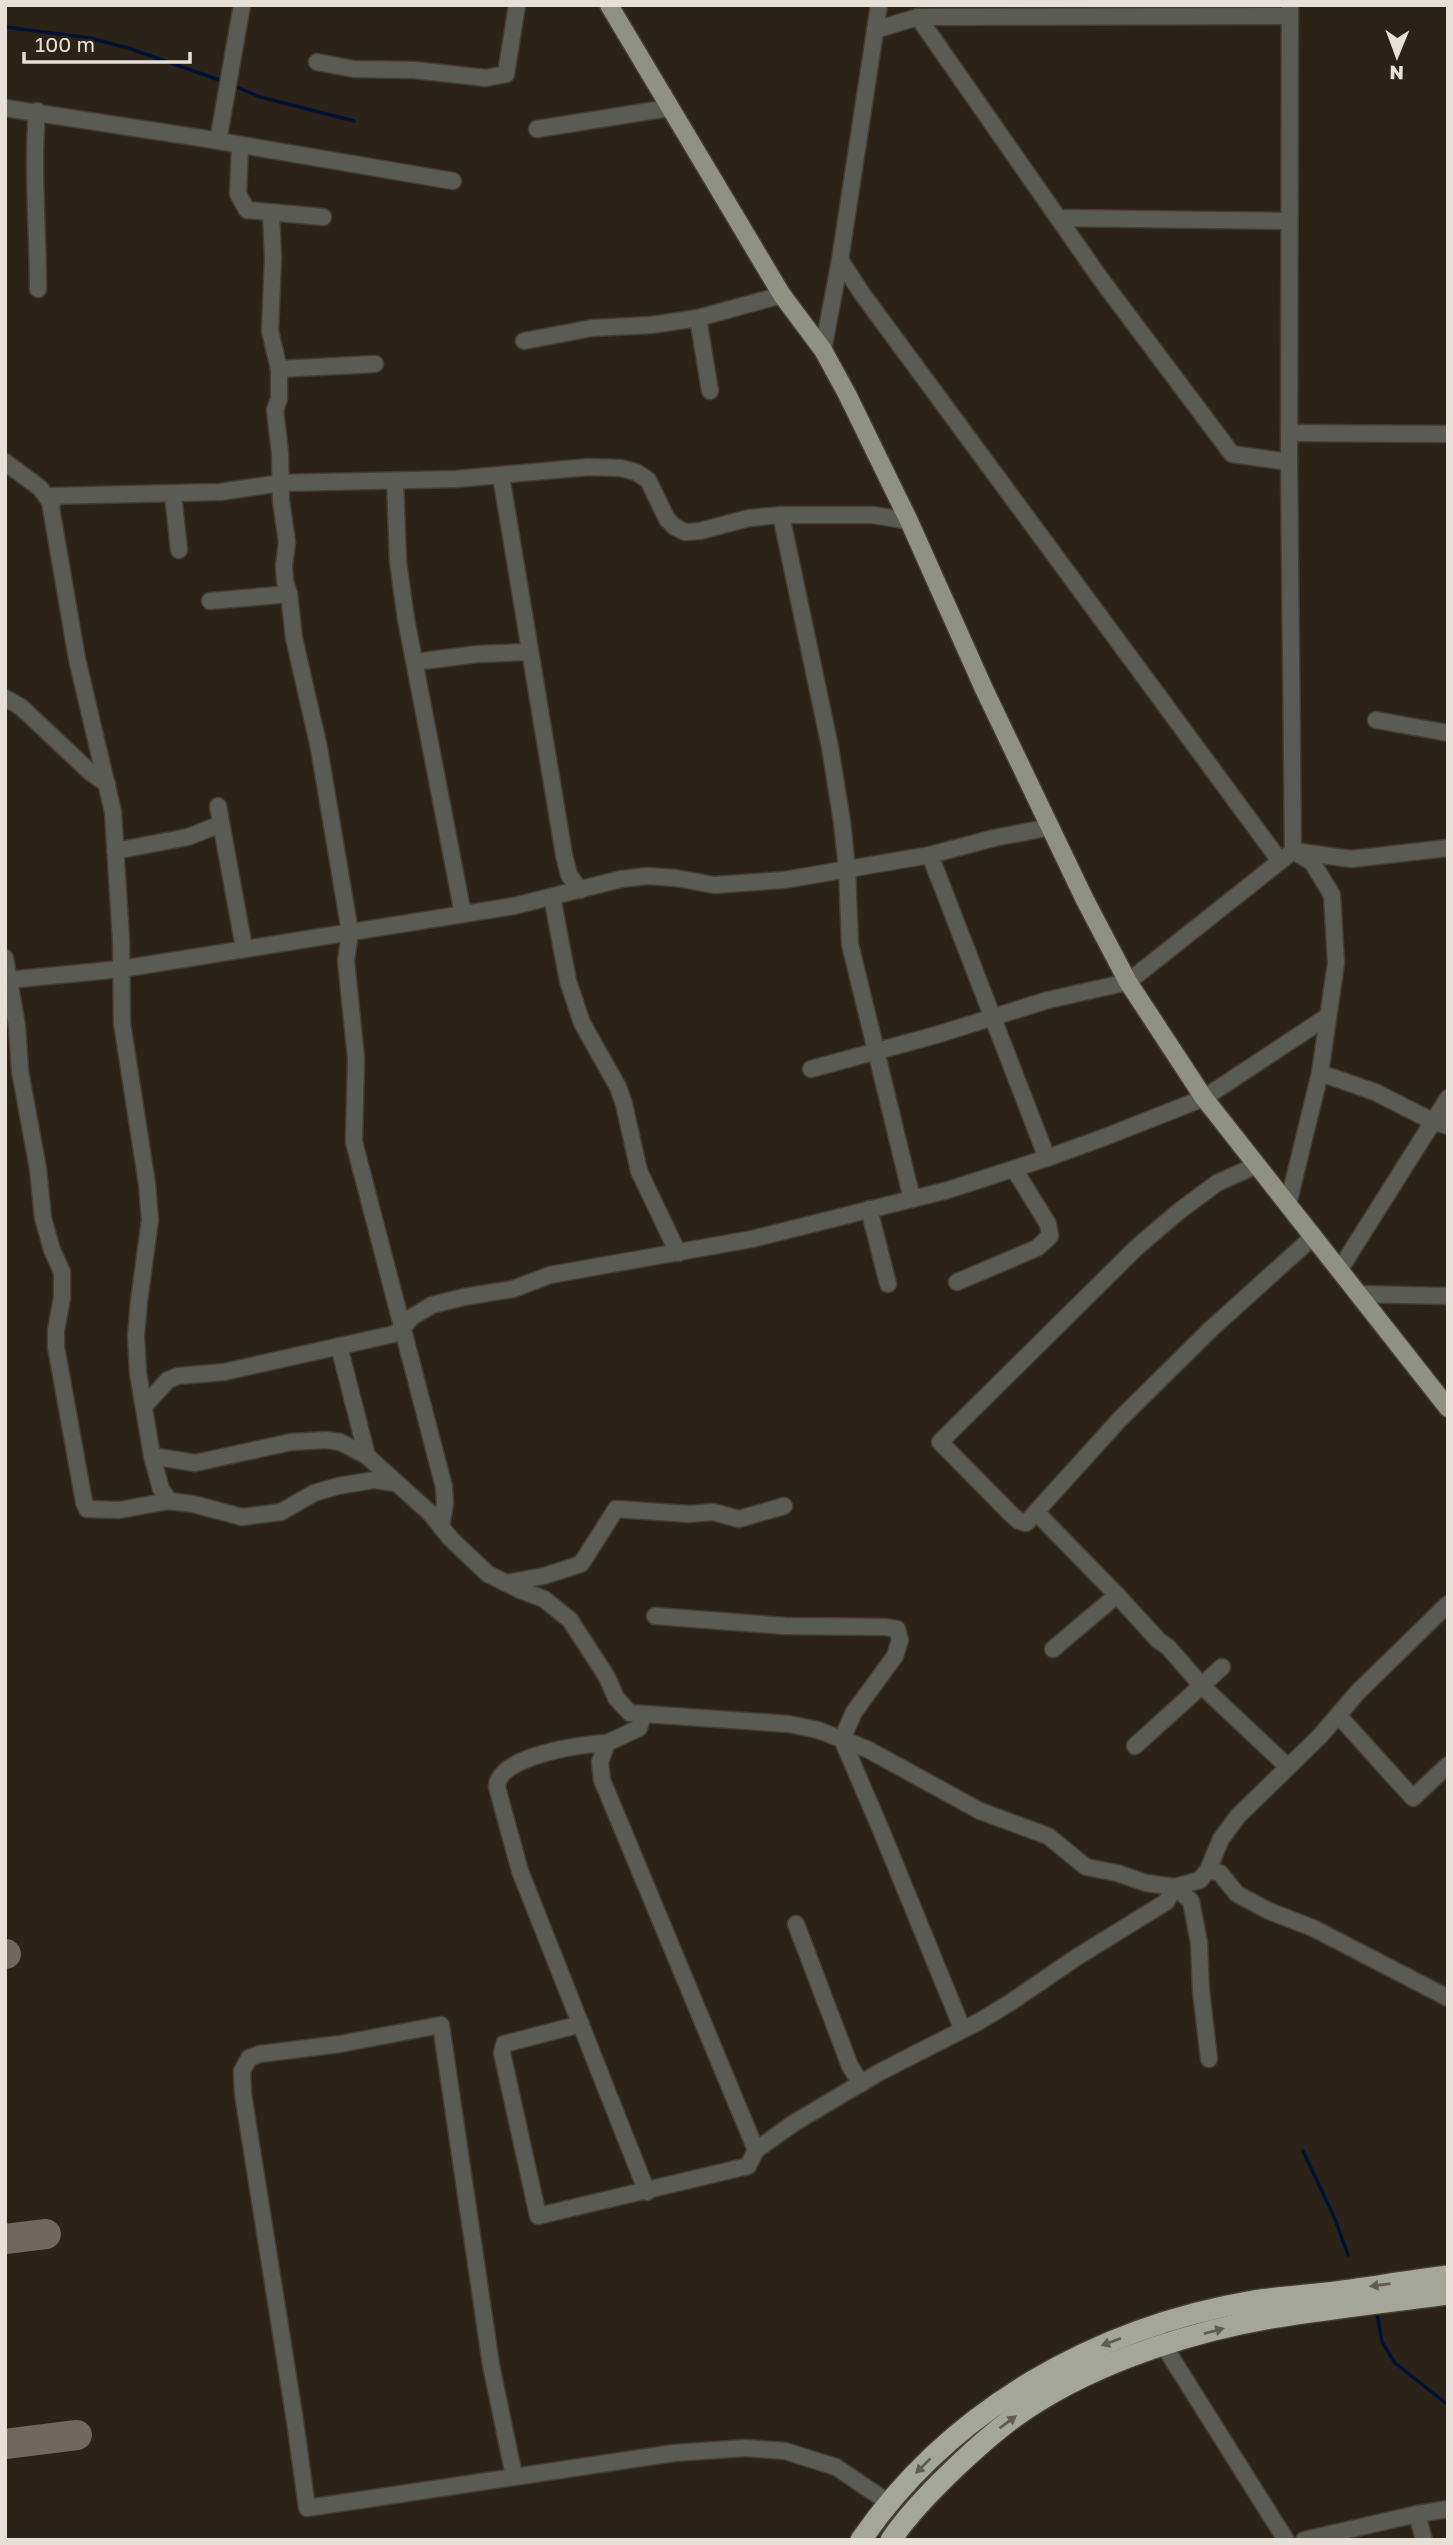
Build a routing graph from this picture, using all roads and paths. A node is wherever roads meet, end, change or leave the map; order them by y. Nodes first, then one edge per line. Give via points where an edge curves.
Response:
1 (242, 5) edge
2 (517, 5) edge
3 (609, 5) edge
4 (879, 5) edge
5 (1290, 10) edge
6 (918, 17) junction
7 (876, 30) junction
8 (317, 61) dead end
9 (5, 108) edge
10 (669, 108) junction
11 (37, 111) junction
12 (537, 129) dead end
13 (218, 141) junction
14 (240, 146) junction
15 (453, 180) dead end
16 (271, 213) junction
17 (323, 217) dead end
18 (1059, 218) junction
19 (1289, 221) junction
20 (841, 260) junction
21 (38, 289) dead end
22 (782, 295) junction
23 (698, 318) junction
24 (524, 341) dead end
25 (823, 350) junction
26 (375, 365) dead end
27 (279, 369) junction
28 (710, 391) dead end
29 (1289, 433) junction
30 (1448, 434) edge
31 (5, 461) edge
32 (1289, 462) junction
33 (501, 476) junction
34 (395, 481) junction
35 (281, 483) junction
36 (173, 494) junction
37 (52, 503) junction
38 (781, 515) junction
39 (909, 521) junction
40 (179, 550) dead end
41 (289, 594) junction
42 (210, 601) dead end
43 (530, 652) junction
44 (415, 662) junction
45 (5, 698) edge
46 (1376, 720) dead end
47 (1448, 733) edge
48 (107, 785) junction
49 (218, 806) dead end
50 (221, 824) junction
51 (1051, 827) junction
52 (1448, 848) edge
53 (115, 850) junction
54 (930, 855) junction
55 (1287, 856) junction
56 (847, 869) junction
57 (580, 890) junction
58 (552, 897) junction
59 (463, 914) junction
60 (349, 932) junction
61 (244, 948) junction
62 (5, 958) edge
63 (121, 969) junction
64 (8, 980) junction
65 (1128, 982) junction
66 (1328, 1016) junction
67 (993, 1017) junction
68 (877, 1051) junction
69 (811, 1069) dead end
70 (1320, 1073) junction
71 (1204, 1098) junction
72 (1448, 1098) edge
73 (1440, 1124) edge
74 (1047, 1158) junction
75 (1257, 1165) junction
76 (1014, 1168) junction
77 (912, 1199) junction
78 (1288, 1204) junction
79 (869, 1209) junction
80 (1314, 1236) junction
81 (678, 1253) junction
82 (1340, 1269) junction
83 (957, 1282) dead end
84 (888, 1284) dead end
85 (1358, 1294) junction
86 (1448, 1296) edge
87 (402, 1329) junction
88 (339, 1346) junction
89 (144, 1406) junction
90 (1448, 1408) edge
91 (152, 1456) junction
92 (367, 1456) junction
93 (396, 1483) junction
94 (169, 1501) junction
95 (784, 1506) dead end
96 (1037, 1513) junction
97 (441, 1527) junction
98 (506, 1583) junction
99 (1118, 1595) junction
100 (1448, 1604) edge
101 (655, 1616) dead end
102 (1053, 1649) dead end
103 (1222, 1667) dead end
104 (1202, 1686) junction
105 (643, 1715) junction
106 (1338, 1715) junction
107 (842, 1739) junction
108 (607, 1743) junction
109 (1135, 1746) dead end
110 (1448, 1765) edge
111 (1288, 1767) junction
112 (1208, 1870) junction
113 (1175, 1887) junction
114 (796, 1924) dead end
115 (1448, 1998) edge
116 (581, 2024) junction
117 (962, 2028) junction
118 (1209, 2059) dead end
119 (861, 2084) junction
120 (756, 2150) junction
121 (647, 2192) junction
122 (1448, 2276) edge
123 (1448, 2294) edge
124 (1152, 2327) junction
125 (1164, 2345) junction
126 (514, 2476) junction
127 (888, 2503) junction
128 (1448, 2509) edge
129 (1417, 2514) junction
130 (861, 2540) edge
131 (891, 2540) edge
132 (1286, 2540) edge
133 (1304, 2540) edge
134 (1424, 2540) edge

1 - 13 street
2 - 8 street via 506,74 486,78 354,69
3 - 10 main road
4 - 7 street
5 - 6 street
5 - 19 street
6 - 7 street
6 - 18 street
7 - 20 street
9 - 11 street
10 - 12 street
10 - 22 main road
11 - 13 street
11 - 21 street
13 - 14 street
14 - 15 street
14 - 16 street via 238,194 247,210
16 - 17 street
16 - 27 street via 271,331
18 - 19 street
18 - 32 street via 1232,454
19 - 29 street
20 - 25 street
20 - 55 street
22 - 23 street
22 - 25 main road
23 - 24 street via 592,328
23 - 28 street
25 - 39 main road
26 - 27 street
27 - 35 street via 275,410
29 - 30 street
29 - 32 street
31 - 37 street
32 - 55 street
33 - 34 street
33 - 38 street via 589,467 636,472 648,480 667,519 685,532
33 - 43 street
34 - 35 street
34 - 44 street via 398,562
35 - 36 street
35 - 41 street
36 - 37 street via 49,496
36 - 40 street
37 - 48 street via 77,659
38 - 39 street via 873,515
38 - 56 street via 830,747
39 - 51 main road
41 - 42 street
41 - 60 street
43 - 44 street
43 - 57 street via 564,855 569,875
44 - 59 street
45 - 48 street via 21,707
46 - 47 street
48 - 53 street
49 - 50 street
50 - 53 street via 188,837
50 - 61 street
51 - 54 street
51 - 65 main road
52 - 55 street via 1351,859
53 - 63 street
54 - 56 street
54 - 67 street
55 - 65 street
55 - 66 street via 1312,862 1332,895 1336,962
56 - 57 street via 714,885 648,876
56 - 68 street via 850,944
57 - 58 street
58 - 59 street
58 - 81 street via 568,982 582,1023 618,1087 639,1171
59 - 60 street
60 - 61 street
60 - 87 street via 346,961 356,1058 354,1142
61 - 63 street
62 - 64 street
63 - 64 street
63 - 89 street via 122,1023 150,1220 136,1336
64 - 94 street via 43,1219 62,1272 56,1347 84,1502 87,1509 97,1511
65 - 67 street
65 - 71 main road
66 - 70 street
66 - 71 street
67 - 68 street
67 - 74 street
68 - 69 street
68 - 77 street
70 - 73 street via 1375,1092
70 - 78 street
71 - 74 street
71 - 75 main road
72 - 73 street
73 - 82 street
74 - 76 street
75 - 78 main road
75 - 96 street via 1217,1184 1153,1234 940,1442 1019,1521 1026,1523
76 - 77 street
76 - 83 street via 1048,1223 1050,1236 1037,1248
77 - 79 street
78 - 80 main road
79 - 81 street
79 - 84 street
80 - 82 main road
80 - 96 street via 1129,1410
81 - 87 street via 550,1275 513,1289 432,1305
82 - 85 main road
85 - 86 street
85 - 90 main road
87 - 88 street
87 - 97 street via 444,1487
88 - 89 street via 224,1372 178,1376 168,1380
88 - 92 street
89 - 91 street
91 - 92 street via 195,1463 291,1442 326,1440 341,1442
91 - 94 street
92 - 93 street
93 - 94 street via 374,1480 338,1486 314,1493 281,1512 242,1517
93 - 97 street
95 - 98 street via 739,1519 713,1512 616,1509 581,1564
96 - 99 street
97 - 98 street via 488,1574
98 - 105 street via 544,1599 570,1620 623,1709
99 - 102 street
99 - 104 street
100 - 106 street
101 - 107 street via 897,1629 900,1640 895,1656 854,1712
103 - 104 street
104 - 109 street
104 - 111 street
105 - 107 street via 789,1724
105 - 108 street via 639,1728
106 - 110 street via 1413,1798
106 - 111 street
107 - 113 street via 980,1811 1048,1836 1086,1867
107 - 117 street
108 - 116 street via 582,1744 531,1757 501,1773 497,1780 520,1871
108 - 120 street via 600,1762 602,1780
111 - 112 street via 1238,1816 1221,1839
112 - 113 street via 1200,1880
112 - 115 street via 1220,1873 1237,1894
113 - 117 street via 1166,1902 1011,2002
113 - 118 street via 1191,1901
114 - 119 street
116 - 121 street
116 - 121 street via 504,2044 502,2053 538,2216
117 - 119 street
119 - 120 street
120 - 121 street via 748,2166
122 -> 124 highway via 1253,2301
125 -> 123 highway via 1289,2315
124 - 125 street
124 -> 127 highway via 1101,2345 1010,2393 965,2426
131 -> 125 highway via 980,2443 1023,2411 1064,2387
125 - 132 street
126 - 126 street via 307,2508 243,2094 242,2071 249,2058 441,2025 491,2365
126 - 127 street via 674,2453 746,2448 785,2451 836,2467
127 - 130 highway
128 - 129 street
129 - 133 street
129 - 134 street

